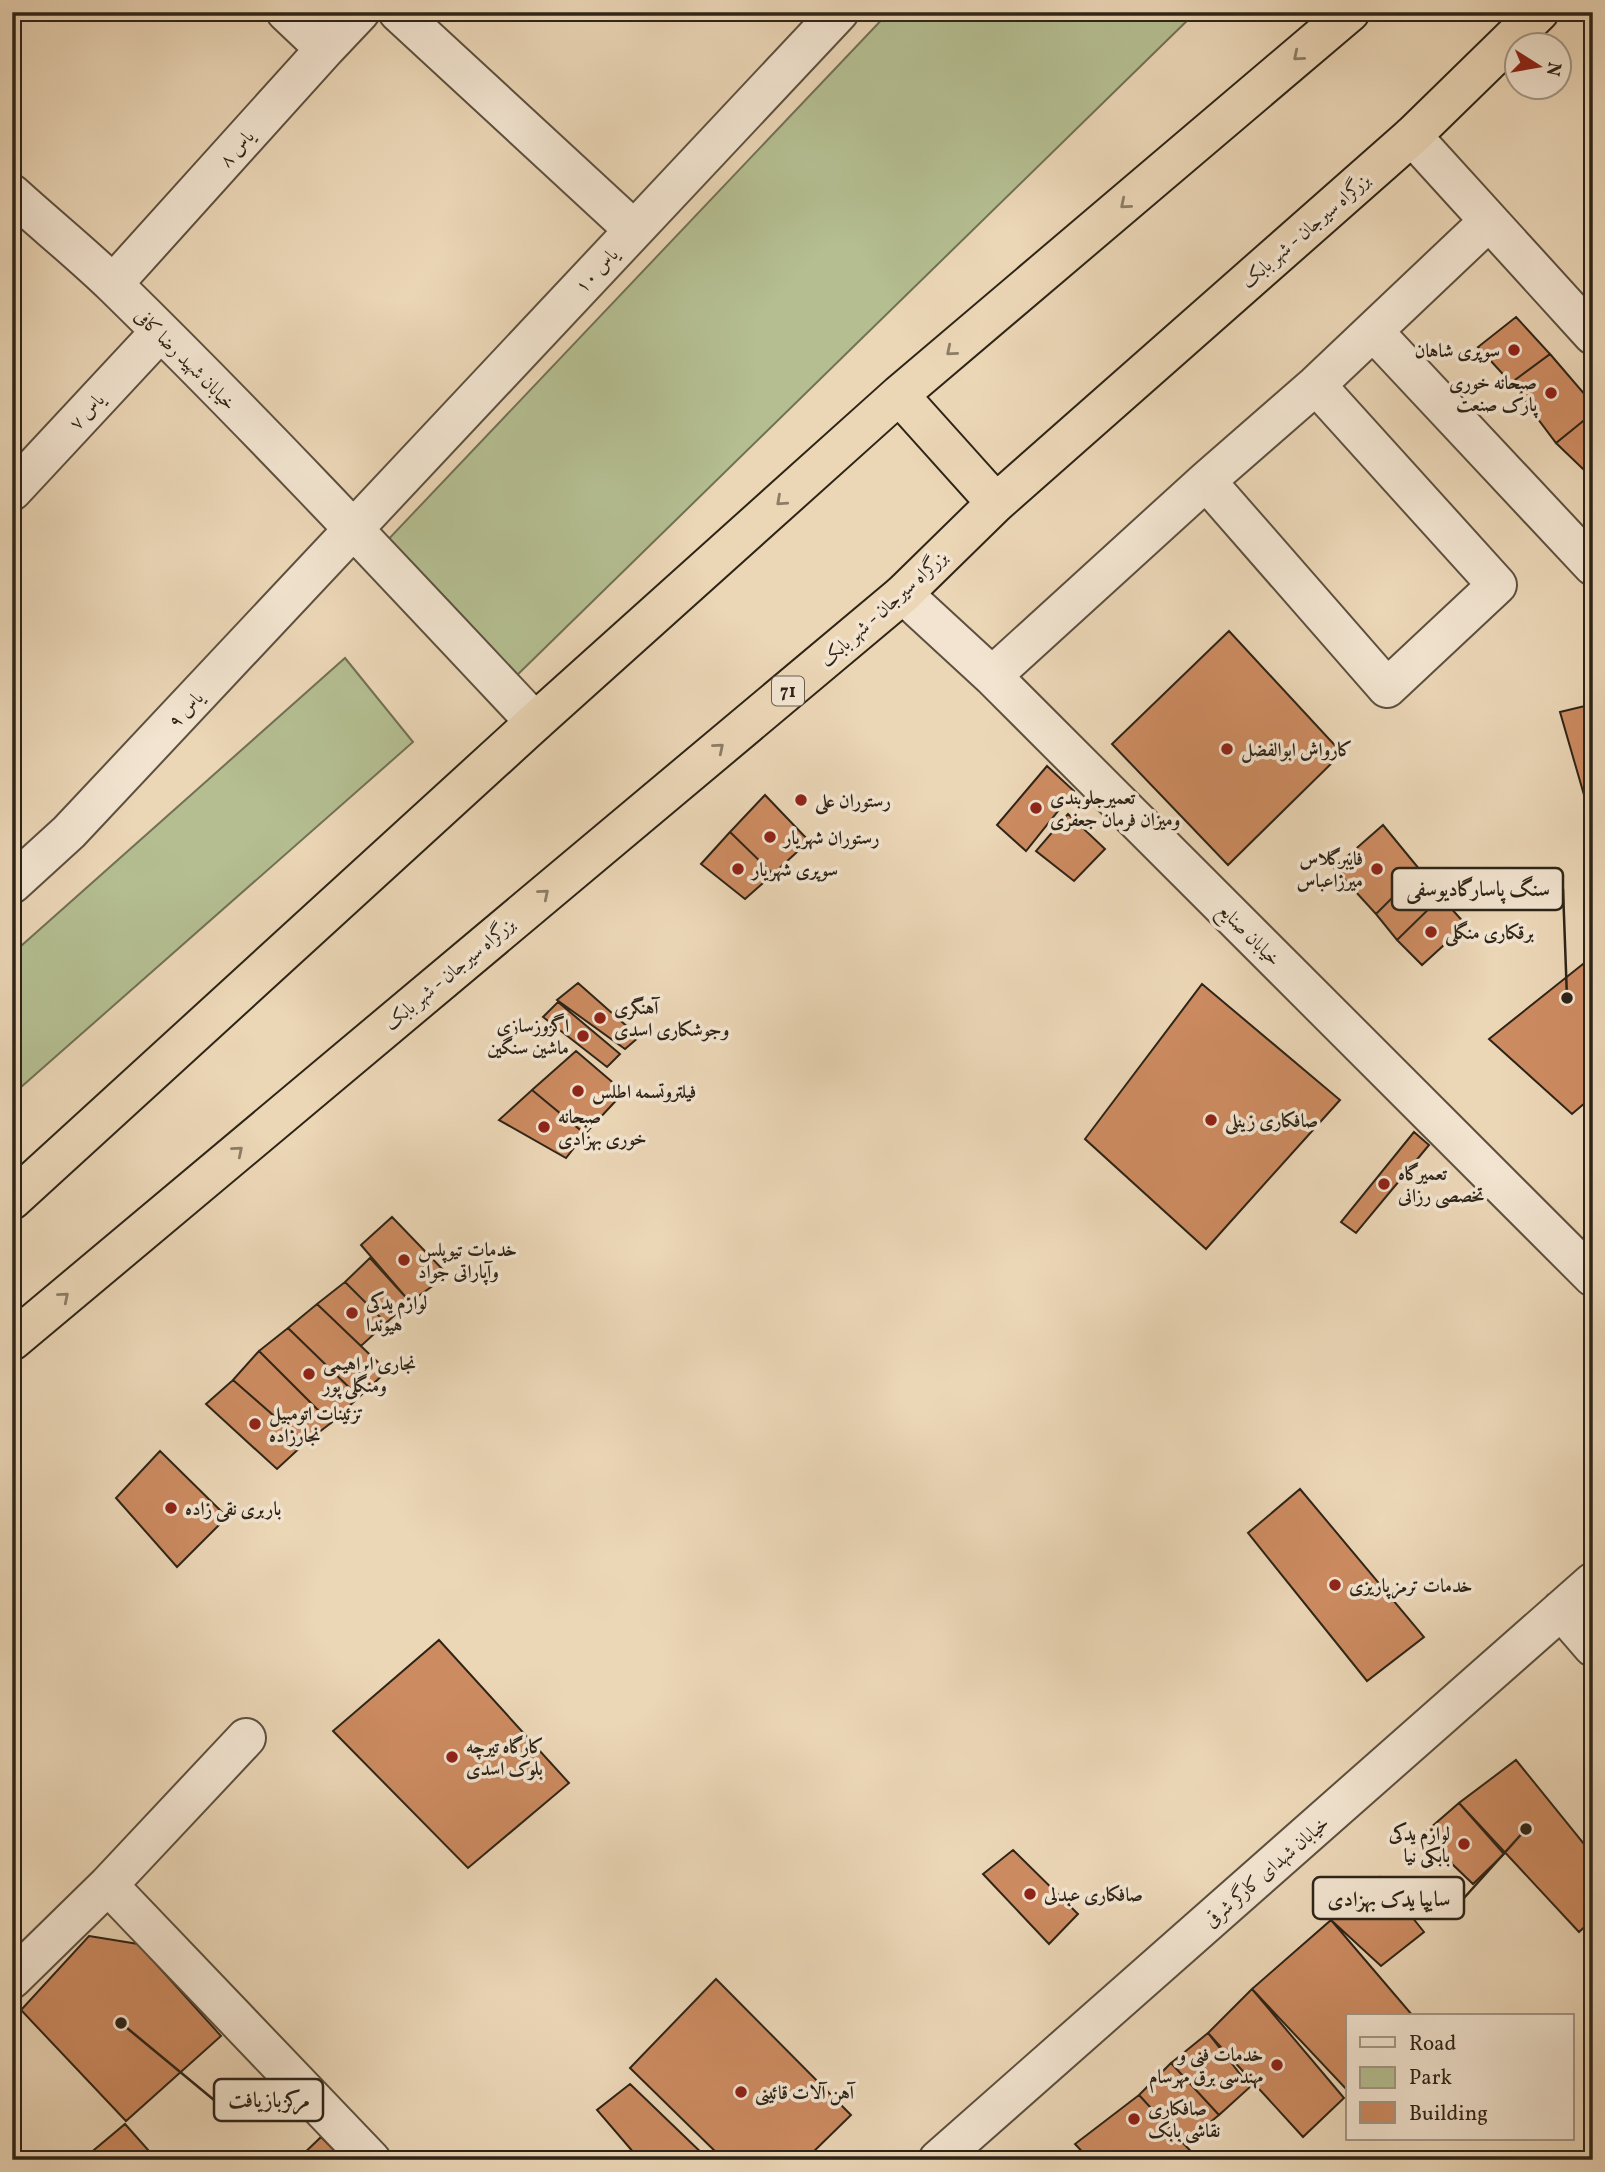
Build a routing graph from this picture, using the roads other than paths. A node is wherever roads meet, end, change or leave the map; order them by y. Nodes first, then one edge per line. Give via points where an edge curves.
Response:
1 (286, 12) edge
2 (360, 12) edge
3 (398, 12) edge
4 (839, 12) edge
5 (1350, 12) edge
6 (1539, 12) edge
7 (324, 49) junction
8 (1412, 136) junction
9 (12, 194) edge
10 (1489, 221) junction
11 (634, 230) junction
12 (113, 284) junction
13 (1373, 331) junction
14 (160, 332) junction
15 (1593, 335) edge
16 (1317, 385) junction
17 (900, 395) junction
18 (1206, 481) junction
19 (12, 491) edge
20 (996, 503) junction
21 (355, 530) junction
22 (1593, 566) edge
23 (903, 594) junction
24 (992, 676) junction
25 (536, 722) junction
26 (12, 884) edge
27 (12, 1200) edge
28 (1593, 1276) edge
29 (12, 1341) edge
30 (1593, 1582) edge
31 (1561, 1610) junction
32 (1593, 1647) edge
33 (247, 1738) dead end
34 (108, 1885) junction
35 (12, 1979) edge
36 (371, 2160) edge
37 (938, 2160) edge

1 - 7 street
2 - 7 street, یاس ۸
3 - 11 street
4 - 11 street, یاس ۱۰
5 -> 17 highway
6 - 8 highway, بزرگراه سیرجان - شهر بابک / 71
7 - 12 street, یاس ۸
8 - 10 street
8 - 20 highway, بزرگراه سیرجان - شهر بابک / 71
9 - 12 street, خیابان شهید رضا کافی
10 - 13 street
10 - 15 street
11 - 21 street, یاس ۱۰
12 - 14 street, خیابان شهید رضا کافی
13 - 16 street
13 - 22 street
14 - 19 street, یاس ۷
14 - 21 street, خیابان شهید رضا کافی
16 - 18 street
16 - 18 street via 1497,585 1387,688
17 - 20 highway
17 -> 25 highway
18 - 24 street
20 - 23 highway, بزرگراه سیرجان - شهر بابک / 71
21 - 25 street, خیابان شهید رضا کافی
21 - 26 street, یاس ۹ via 69,832
23 - 24 street, خیابان صنایع
29 -> 23 highway, بزرگراه سیرجان - شهر بابک / 71
24 - 28 street, خیابان صنایع
25 - 27 highway
30 - 31 street, خیابان شهدای کارگر شرقی
31 - 32 street
31 - 37 street, خیابان شهدای کارگر شرقی
33 - 34 street
34 - 35 street
34 - 36 street

